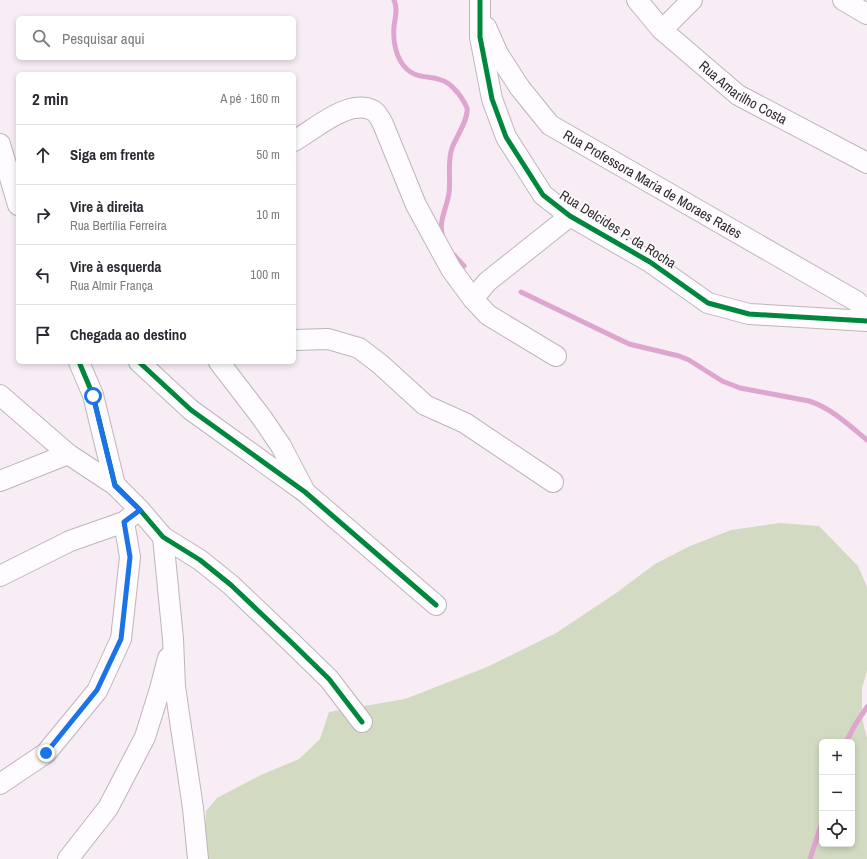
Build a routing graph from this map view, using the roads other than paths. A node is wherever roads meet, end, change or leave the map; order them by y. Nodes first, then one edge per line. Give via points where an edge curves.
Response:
1 (637, 0) edge
2 (692, 0) edge
3 (843, 0) edge
4 (480, 7) edge
5 (867, 14) edge
6 (662, 30) junction
7 (296, 140) edge
8 (0, 144) edge
9 (867, 163) edge
10 (16, 198) edge
11 (570, 216) junction
12 (473, 299) junction
13 (867, 311) edge
14 (867, 321) edge
15 (296, 340) edge
16 (556, 356) dead end
17 (80, 364) edge
18 (141, 364) edge
19 (221, 364) edge
20 (0, 395) edge
21 (68, 454) junction
22 (0, 481) edge
23 (553, 482) dead end
24 (115, 486) junction
25 (305, 492) junction
26 (140, 510) junction
27 (124, 522) junction
28 (163, 537) junction
29 (0, 576) edge
30 (436, 605) dead end
31 (172, 639) junction
32 (362, 722) dead end
33 (0, 784) edge
34 (68, 859) edge
35 (198, 859) edge

1 - 6 street, Rua Amarilho Costa
2 - 6 street
3 - 5 street
4 - 11 street, Rua Delcides P. da Rocha via 480,37 492,99 506,138 543,195
4 - 13 street, Rua Professora Maria de Moraes Rates via 498,54 520,88 550,125 856,301
6 - 9 street, Rua Amarilho Costa via 738,96
7 - 12 street via 340,112 362,107 376,112 416,205 452,269
8 - 10 street
11 - 12 street via 486,282
11 - 14 street, Rua Delcides P. da Rocha via 650,262 708,303 749,314
12 - 16 street via 488,314
15 - 23 street via 328,339 359,348 426,405 465,423
17 - 24 street via 93,396
18 - 25 street via 191,410
19 - 25 street via 281,446
20 - 21 street
21 - 22 street
21 - 24 street
24 - 26 street
25 - 30 street
26 - 27 street
26 - 28 street
27 - 29 street via 70,541
27 - 33 street via 130,557 121,639 118,646 97,690 46,753
28 - 31 street
28 - 32 street via 200,560 231,585 329,678
31 - 34 street via 145,737 108,808
31 - 35 street via 175,687

